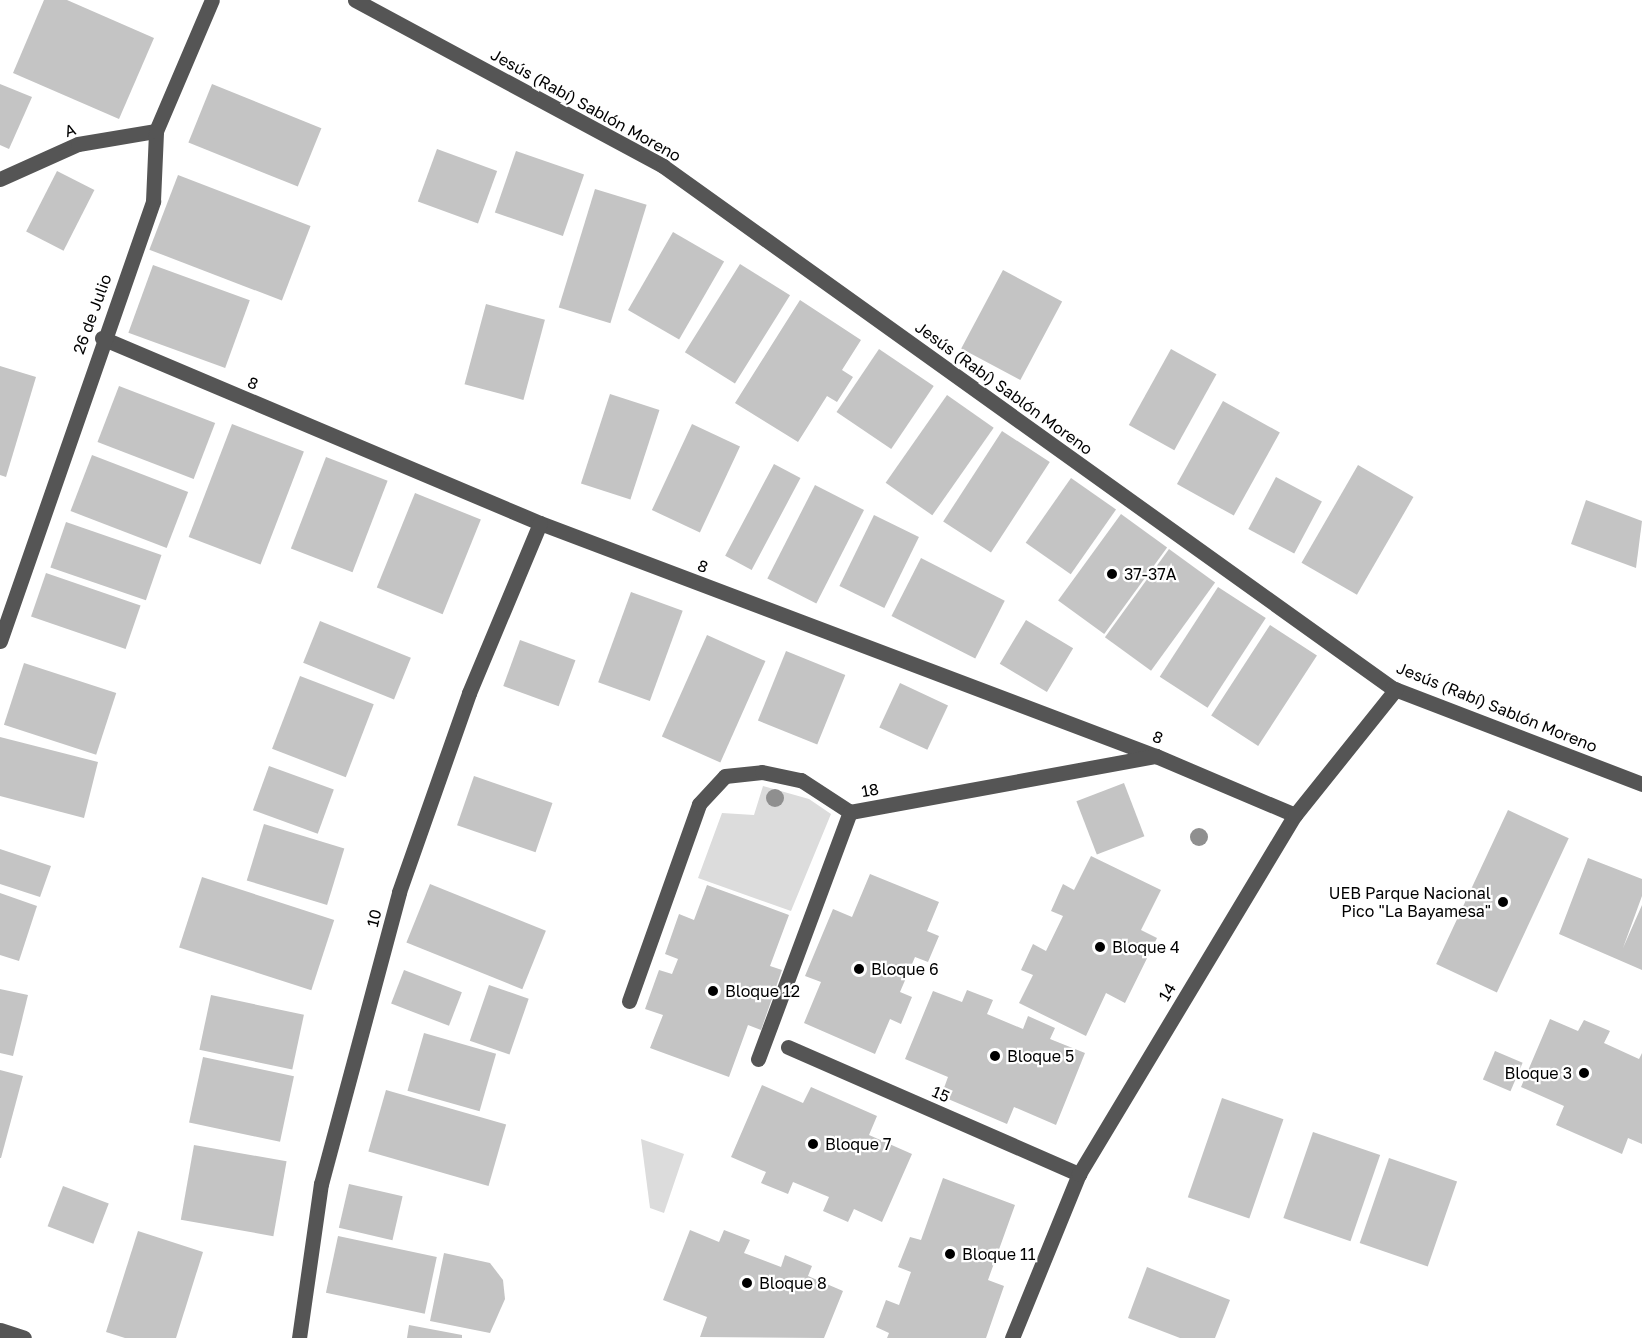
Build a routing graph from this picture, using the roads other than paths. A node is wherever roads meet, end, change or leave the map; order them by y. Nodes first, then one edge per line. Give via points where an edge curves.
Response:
1 (212, 0) edge
2 (355, 0) edge
3 (156, 131) junction
4 (0, 179) edge
5 (102, 338) junction
6 (540, 524) junction
7 (0, 641) edge
8 (1396, 689) junction
9 (1156, 756) junction
10 (1642, 784) edge
11 (850, 812) junction
12 (1295, 814) junction
13 (628, 1001) dead end
14 (788, 1047) dead end
15 (758, 1059) dead end
16 (1079, 1174) junction
17 (0, 1330) edge
18 (24, 1338) edge
19 (299, 1338) edge
20 (1012, 1338) edge

1 - 3 street, 26 de Julio
2 - 8 street, Jesús (Rabí) Sablón Moreno via 663,166
3 - 4 street, A via 78,144
3 - 5 street, 26 de Julio via 153,201
5 - 6 street, 8
5 - 7 street, 26 de Julio
6 - 9 street, 8
6 - 19 street, 10 via 469,693 399,892 321,1184
8 - 10 street, Jesús (Rabí) Sablón Moreno
8 - 12 street, 14
9 - 11 street, 18
9 - 12 street, 8
11 - 13 street via 801,780 762,772 725,776 699,804
11 - 15 street, 18
12 - 16 street, 14
14 - 16 street, 15
16 - 20 street, 14
17 - 18 street

